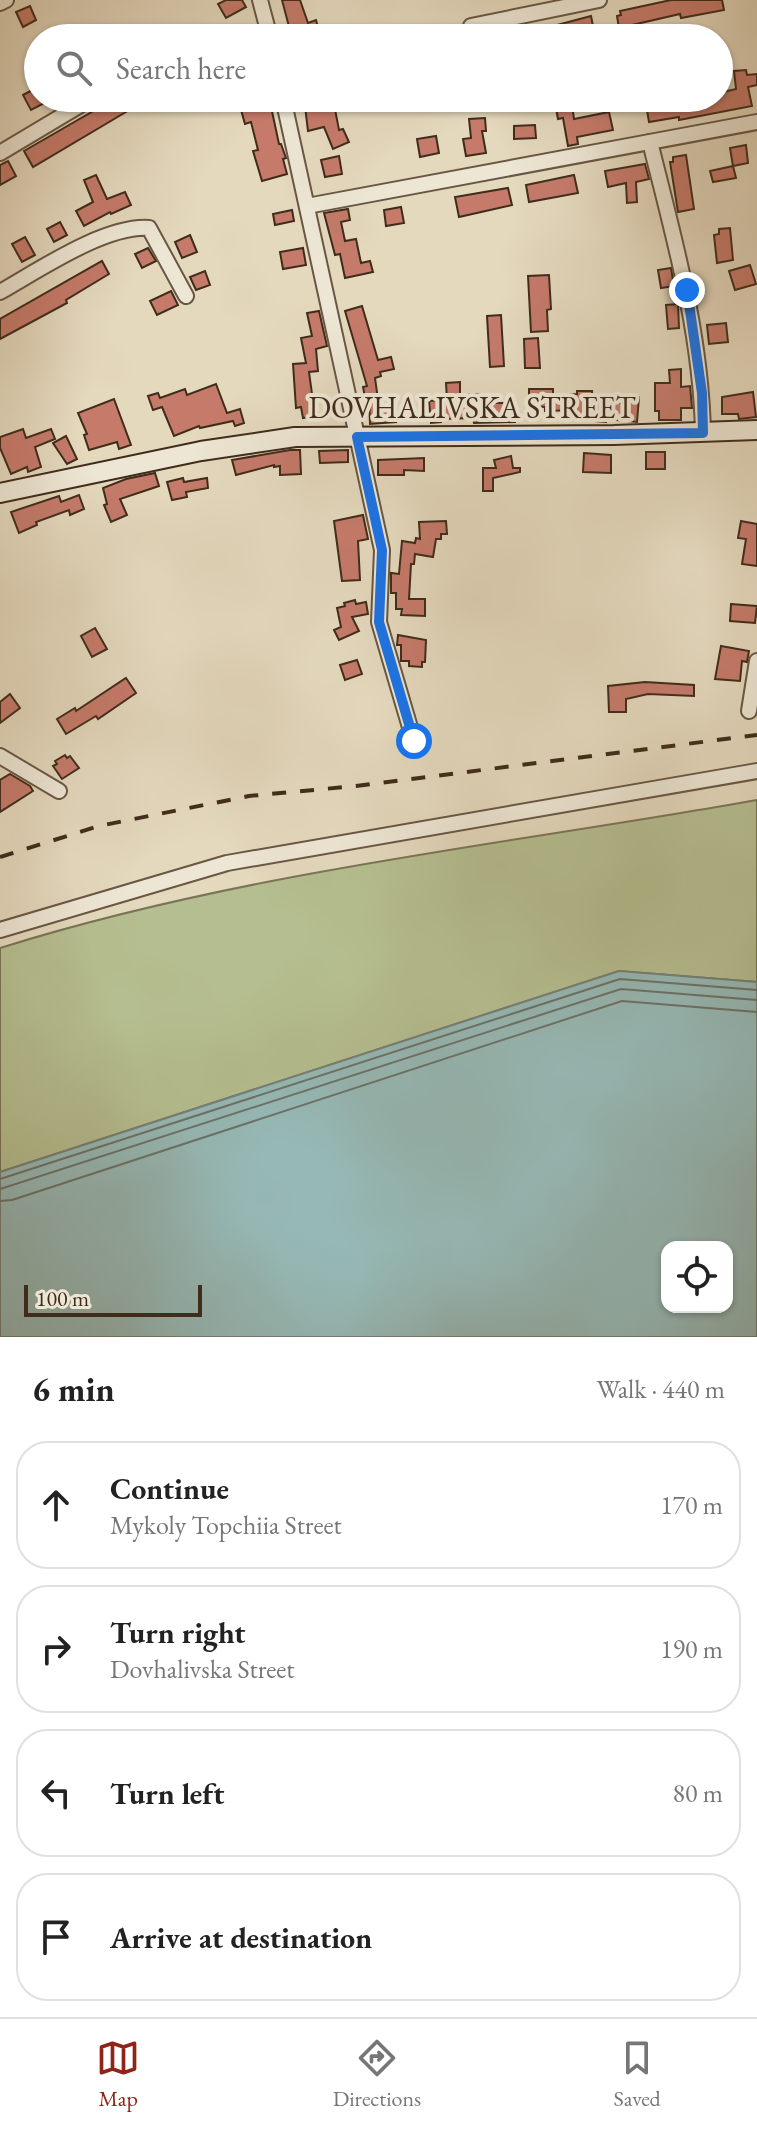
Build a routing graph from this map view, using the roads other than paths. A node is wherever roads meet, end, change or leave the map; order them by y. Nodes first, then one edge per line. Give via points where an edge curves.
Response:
1 (6, 0) edge
2 (260, 0) edge
3 (599, 0) edge
4 (0, 3) edge
5 (266, 24) edge
6 (481, 24) edge
7 (69, 112) edge
8 (286, 112) edge
9 (757, 122) edge
10 (650, 142) junction
11 (0, 153) edge
12 (307, 206) junction
13 (0, 292) edge
14 (186, 296) dead end
15 (757, 430) edge
16 (703, 433) junction
17 (357, 437) junction
18 (0, 493) edge
19 (757, 661) edge
20 (749, 711) dead end
21 (414, 741) dead end
22 (0, 756) edge
23 (757, 771) edge
24 (59, 791) dead end
25 (0, 930) edge

1 - 4 street
2 - 5 street
3 - 6 street
7 - 11 street
8 - 12 street
9 - 10 street
10 - 12 street
10 - 16 street via 687,290
12 - 17 street
13 - 14 street via 100,238 133,227 149,228
15 - 16 street, DOVHALIVSKA STREET
16 - 17 street, DOVHALIVSKA STREET
17 - 18 street, DOVHALIVSKA STREET via 295,437 201,451
17 - 21 street via 382,550 379,622
19 - 20 street
22 - 24 street
23 - 25 street via 227,863

